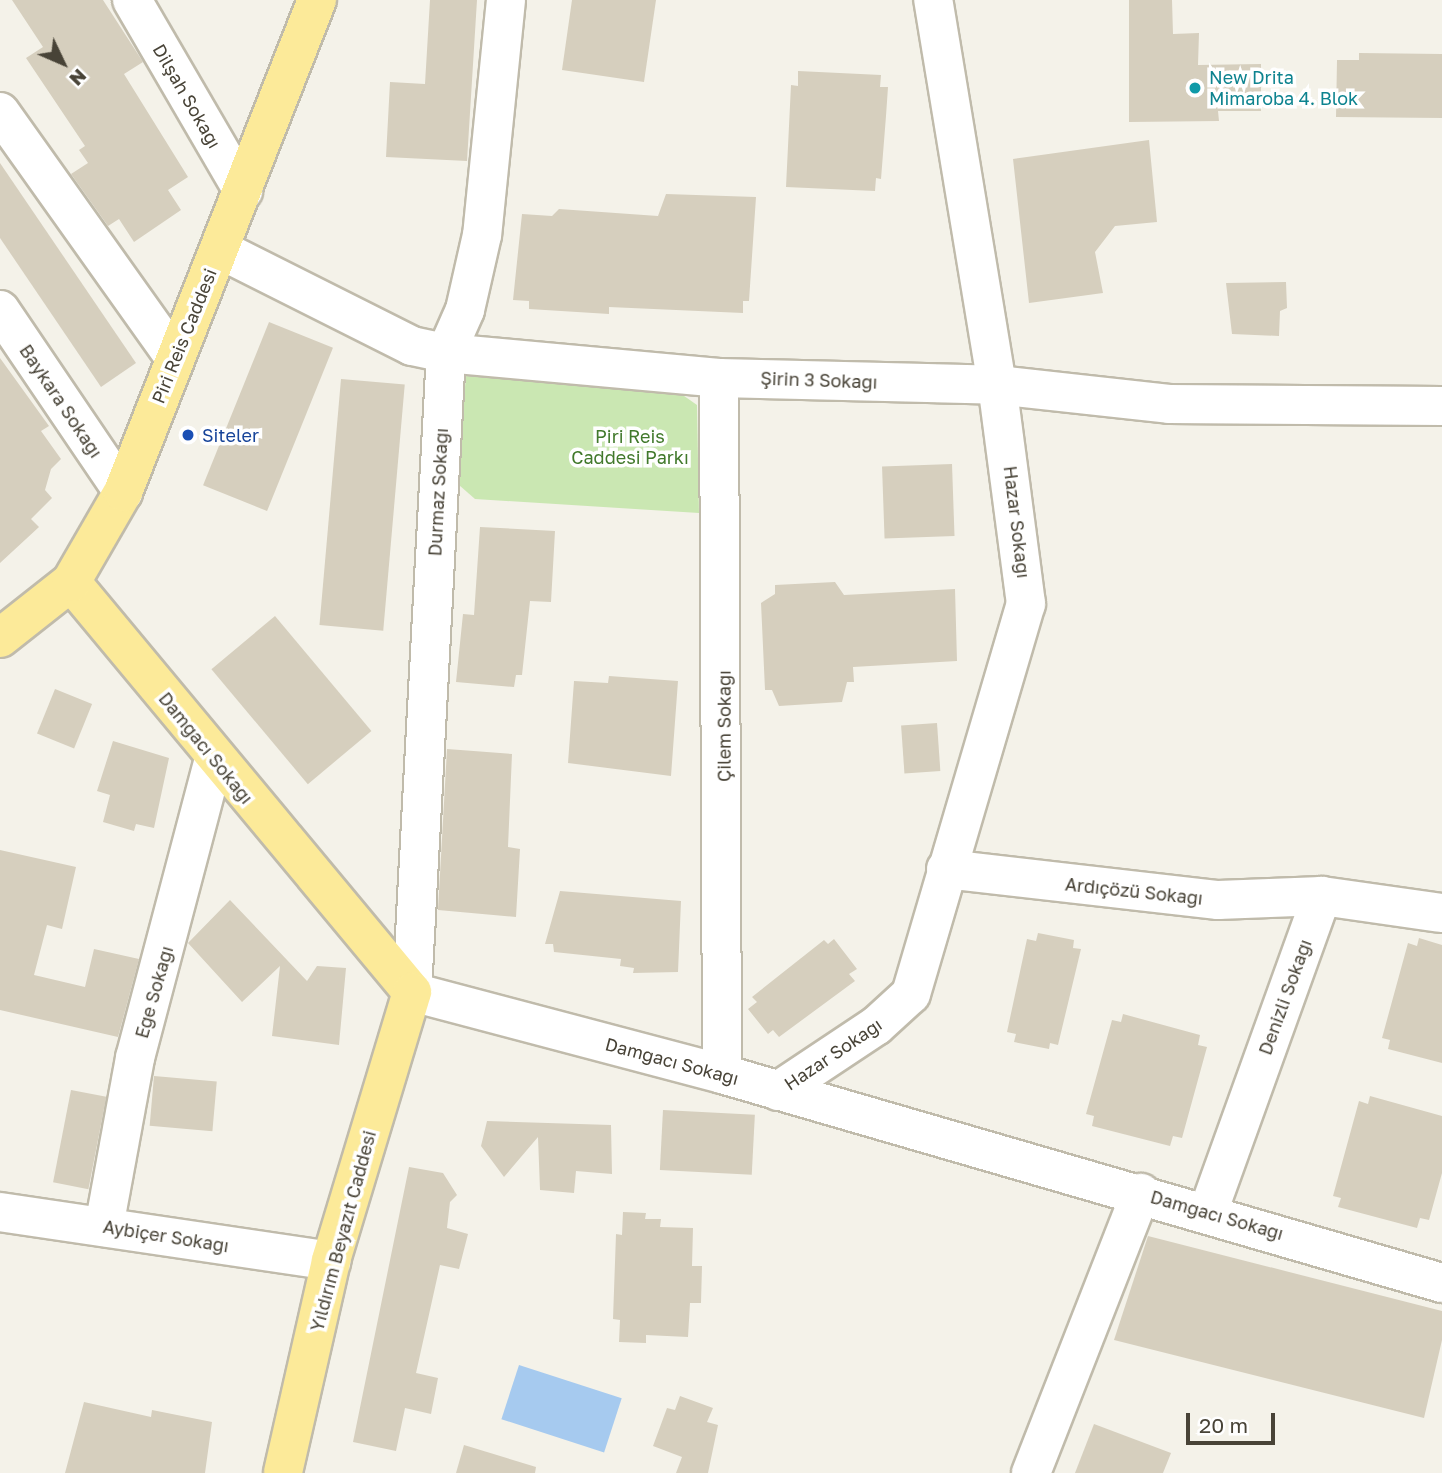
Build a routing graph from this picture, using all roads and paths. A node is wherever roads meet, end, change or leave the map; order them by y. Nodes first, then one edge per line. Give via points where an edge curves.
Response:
1 (132, 0) edge
2 (317, 0) edge
3 (506, 0) edge
4 (933, 0) edge
5 (0, 112) edge
6 (243, 191) junction
7 (219, 249) junction
8 (0, 310) edge
9 (446, 353) junction
10 (174, 357) junction
11 (719, 377) junction
12 (997, 385) junction
13 (1442, 406) edge
14 (122, 492) junction
15 (71, 582) junction
16 (0, 638) edge
17 (214, 760) junction
18 (946, 869) junction
19 (1322, 896) junction
20 (1442, 913) edge
21 (412, 992) junction
22 (722, 1074) junction
23 (778, 1091) junction
24 (1141, 1193) junction
25 (1208, 1212) junction
26 (0, 1213) edge
27 (104, 1227) junction
28 (331, 1261) junction
29 (1442, 1283) edge
30 (283, 1473) edge
31 (1031, 1473) edge

1 - 6 street, Dilşah Sokağı
2 - 6 main road, Piri Reis Caddesi
3 - 9 street, Durmaz Sokağı via 482,235 465,310
4 - 12 street, Hazar Sokağı
5 - 10 street
6 - 7 main road, Piri Reis Caddesi
7 - 9 street, Şirin 3 Sokağı via 412,346
7 - 10 main road, Piri Reis Caddesi
8 - 14 street, Baykara Sokağı
9 - 11 street, Şirin 3 Sokağı
9 - 21 street, Durmaz Sokağı
10 - 14 main road, Piri Reis Caddesi
11 - 12 street, Şirin 3 Sokağı
11 - 22 street, Çilem Sokağı
12 - 13 street, Şirin 3 Sokağı via 1169,404
12 - 18 street, Hazar Sokağı via 1026,604
14 - 15 main road, Piri Reis Caddesi
15 - 16 main road, Piri Reis Caddesi
15 - 17 main road, Damgacı Sokağı
17 - 21 main road, Damgacı Sokağı
17 - 27 street, Ege Sokağı via 135,1058
18 - 19 street, Ardıçözü Sokağı via 1218,900
18 - 23 street, Hazar Sokağı via 911,994 876,1026
19 - 20 street
19 - 25 street, Denizli Sokağı
21 - 22 street, Damgacı Sokağı
21 - 28 main road, Yıldırım Beyazıt Caddesi
22 - 23 street, Damgacı Sokağı
23 - 24 street, Damgacı Sokağı
24 - 25 street, Damgacı Sokağı
24 - 31 street
25 - 29 street, Damgacı Sokağı
26 - 27 street, Aybiçer Sokağı
27 - 28 street, Aybiçer Sokağı
28 - 30 main road, Yıldırım Beyazıt Caddesi

